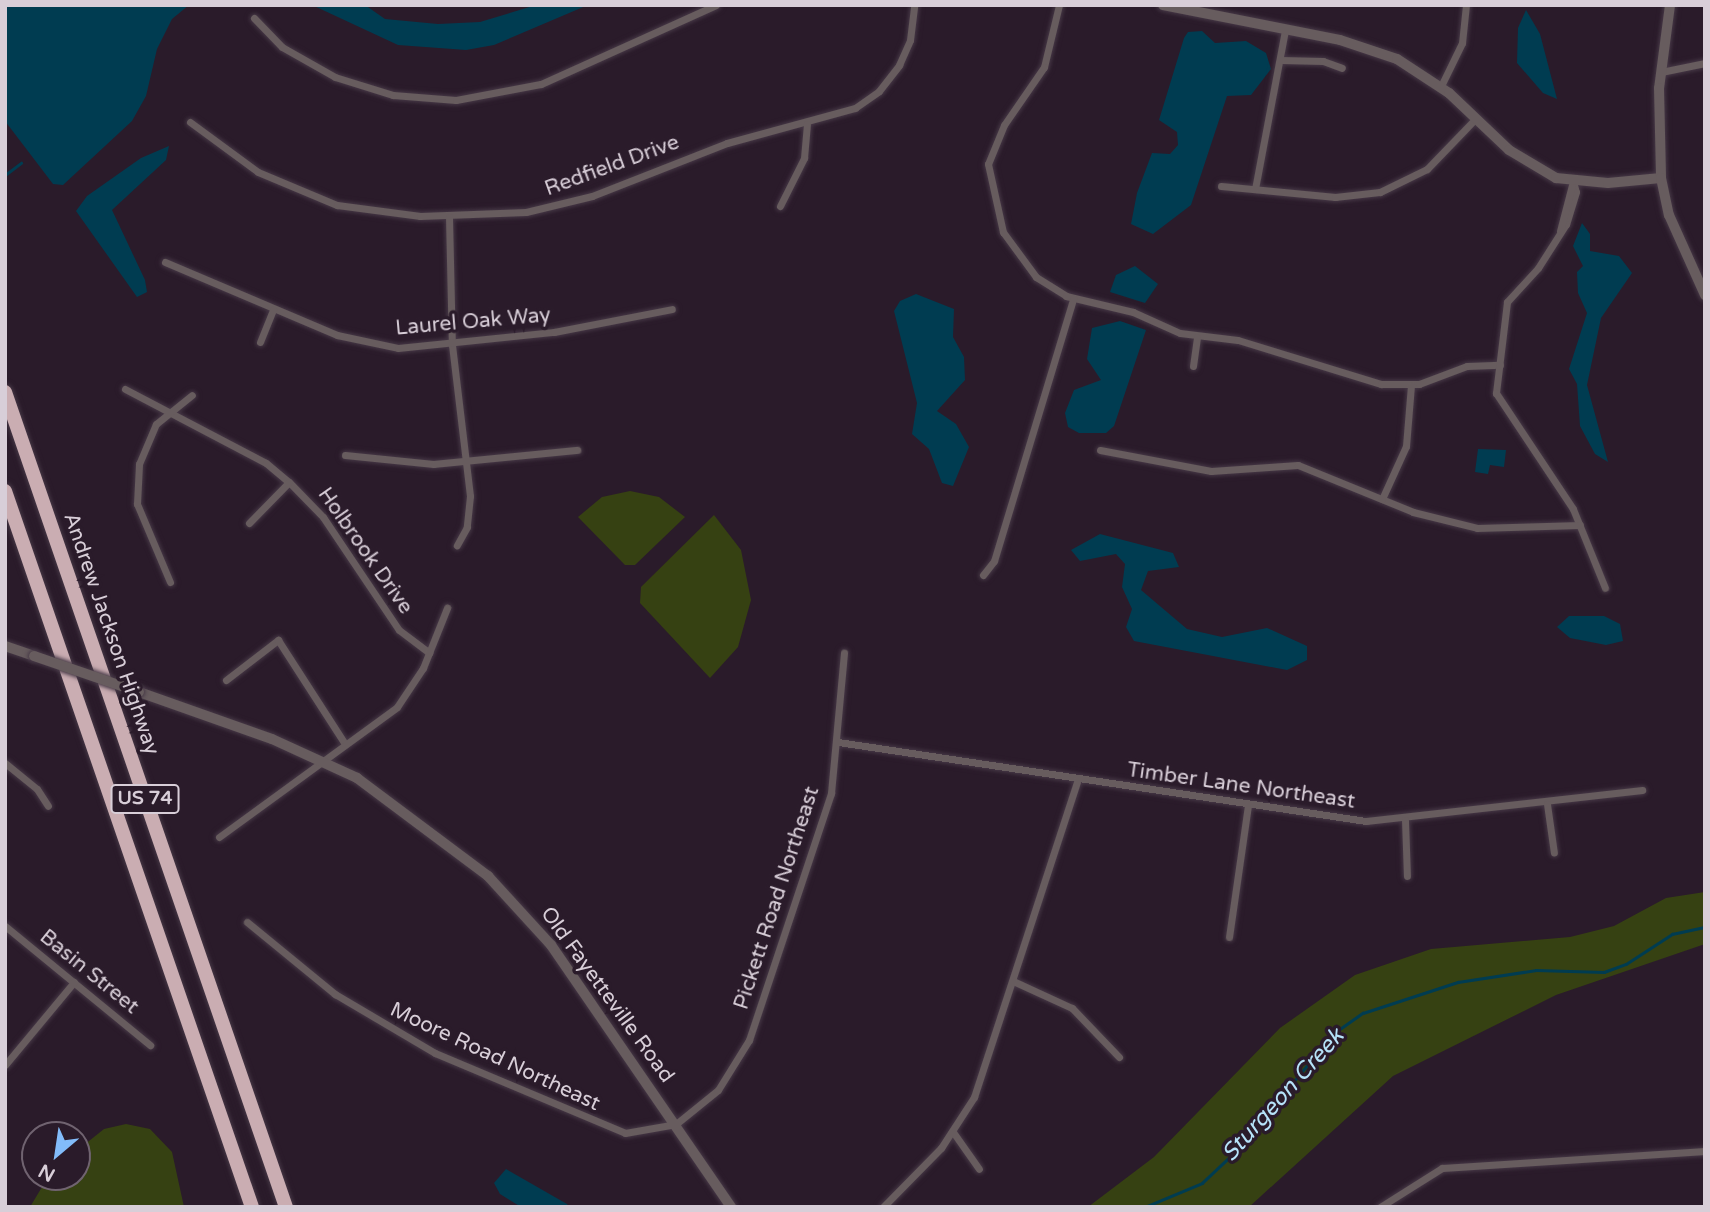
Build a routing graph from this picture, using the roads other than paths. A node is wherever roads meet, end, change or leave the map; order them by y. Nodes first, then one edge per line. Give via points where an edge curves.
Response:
1 (716, 5) edge
2 (914, 5) edge
3 (1059, 5) edge
4 (1164, 5) edge
5 (1466, 5) edge
6 (1670, 5) edge
7 (254, 18) dead end
8 (1285, 30) junction
9 (1281, 60) junction
10 (1705, 63) edge
11 (1342, 68) dead end
12 (1661, 72) junction
13 (1441, 86) junction
14 (1476, 118) junction
15 (190, 122) dead end
16 (807, 124) junction
17 (1661, 178) junction
18 (1573, 181) junction
19 (1221, 186) dead end
20 (1255, 189) junction
21 (780, 206) dead end
22 (449, 217) junction
23 (165, 262) dead end
24 (1705, 295) edge
25 (1073, 299) junction
26 (673, 309) dead end
27 (272, 310) junction
28 (1196, 337) junction
29 (260, 342) dead end
30 (452, 345) junction
31 (1500, 365) junction
32 (1193, 366) dead end
33 (1411, 385) junction
34 (125, 389) dead end
35 (5, 392) edge
36 (192, 395) dead end
37 (166, 414) junction
38 (577, 450) dead end
39 (1100, 450) dead end
40 (345, 455) dead end
41 (467, 462) junction
42 (289, 482) junction
43 (5, 491) edge
44 (1382, 499) junction
45 (249, 523) dead end
46 (1580, 525) junction
47 (457, 545) dead end
48 (983, 575) dead end
49 (170, 582) dead end
50 (1605, 588) dead end
51 (447, 608) dead end
52 (5, 646) edge
53 (429, 653) junction
54 (844, 653) dead end
55 (226, 680) dead end
56 (838, 742) junction
57 (345, 744) junction
58 (324, 761) junction
59 (5, 764) edge
60 (1076, 781) junction
61 (1642, 790) dead end
62 (1547, 804) junction
63 (1248, 805) junction
64 (48, 806) dead end
65 (1405, 820) junction
66 (219, 837) dead end
67 (1554, 853) dead end
68 (1407, 876) dead end
69 (247, 922) dead end
70 (5, 926) edge
71 (1229, 937) dead end
72 (1013, 981) junction
73 (74, 982) junction
74 (150, 1045) dead end
75 (1119, 1056) dead end
76 (5, 1065) edge
77 (676, 1124) junction
78 (953, 1132) junction
79 (1705, 1151) edge
80 (979, 1169) dead end
81 (252, 1207) edge
82 (286, 1207) edge
83 (731, 1207) edge
84 (883, 1207) edge
85 (1380, 1207) edge

1 - 7 street via 552,80 456,100 393,95 335,77 282,47
2 - 16 street, Redfield Drive via 910,40 886,83 855,108
3 - 25 street via 1044,67 999,134 988,171 1000,224 1013,251 1036,277
4 - 8 street
5 - 13 street via 1462,43
6 - 12 street
8 - 9 street
8 - 13 street via 1375,50
9 - 11 street via 1323,61
9 - 20 street
10 - 12 street via 1682,72
12 - 17 street
13 - 14 street
14 - 18 street via 1522,159
14 - 20 street via 1433,164 1389,190 1346,197
15 - 22 street, Redfield Drive via 243,163 307,195 368,211
16 - 21 street via 804,158
16 - 22 street, Redfield Drive via 702,151 560,205
17 - 18 street
17 - 24 street via 1669,215
18 - 31 street via 1560,232 1538,268 1508,297
19 - 20 street
22 - 30 street
23 - 27 street, Laurel Oak Way
25 - 28 street via 1133,312
25 - 48 street via 994,561
26 - 30 street, Laurel Oak Way via 584,328
27 - 29 street
27 - 30 street, Laurel Oak Way via 371,344
28 - 32 street
28 - 33 street via 1238,340 1373,382
30 - 41 street
31 - 33 street via 1467,366
31 - 46 street via 1497,398
33 - 44 street via 1406,446
34 - 37 street, Holbrook Drive
35 - 82 highway, Andrew Jackson Highway / US 74
36 - 37 street
37 - 42 street, Holbrook Drive via 266,463
37 - 49 street via 146,445 136,484 147,534
38 - 41 street
39 - 44 street via 1211,471 1298,465
40 - 41 street via 401,464
41 - 47 street via 469,519
42 - 45 street
42 - 53 street, Holbrook Drive via 323,517 399,630
43 - 81 highway, US 74
44 - 46 street via 1477,528
46 - 50 street
51 - 53 street
52 - 58 street, Old Fayetteville Road, bridge
53 - 57 street via 397,707
54 - 56 street, Pickett Road Northeast
55 - 57 street via 278,640
56 - 60 street, Timber Lane Northeast
56 - 77 street, Pickett Road Northeast via 824,823 749,1040 703,1108
57 - 58 street
58 - 66 street
58 - 77 street, Old Fayetteville Road via 418,819 518,905
59 - 64 street via 37,789
60 - 63 street, Timber Lane Northeast
60 - 72 street
61 - 62 street, Timber Lane Northeast
62 - 65 street, Timber Lane Northeast
62 - 67 street
63 - 65 street, Timber Lane Northeast via 1366,821
63 - 71 street
65 - 68 street
69 - 77 street, Moore Road Northeast via 363,1013 435,1053 625,1133
70 - 73 street, Basin Street
72 - 75 street via 1072,1008
72 - 78 street via 982,1079
73 - 74 street, Basin Street
73 - 76 street
77 - 83 street, Old Fayetteville Road
78 - 80 street
78 - 84 street
79 - 85 street via 1442,1168

